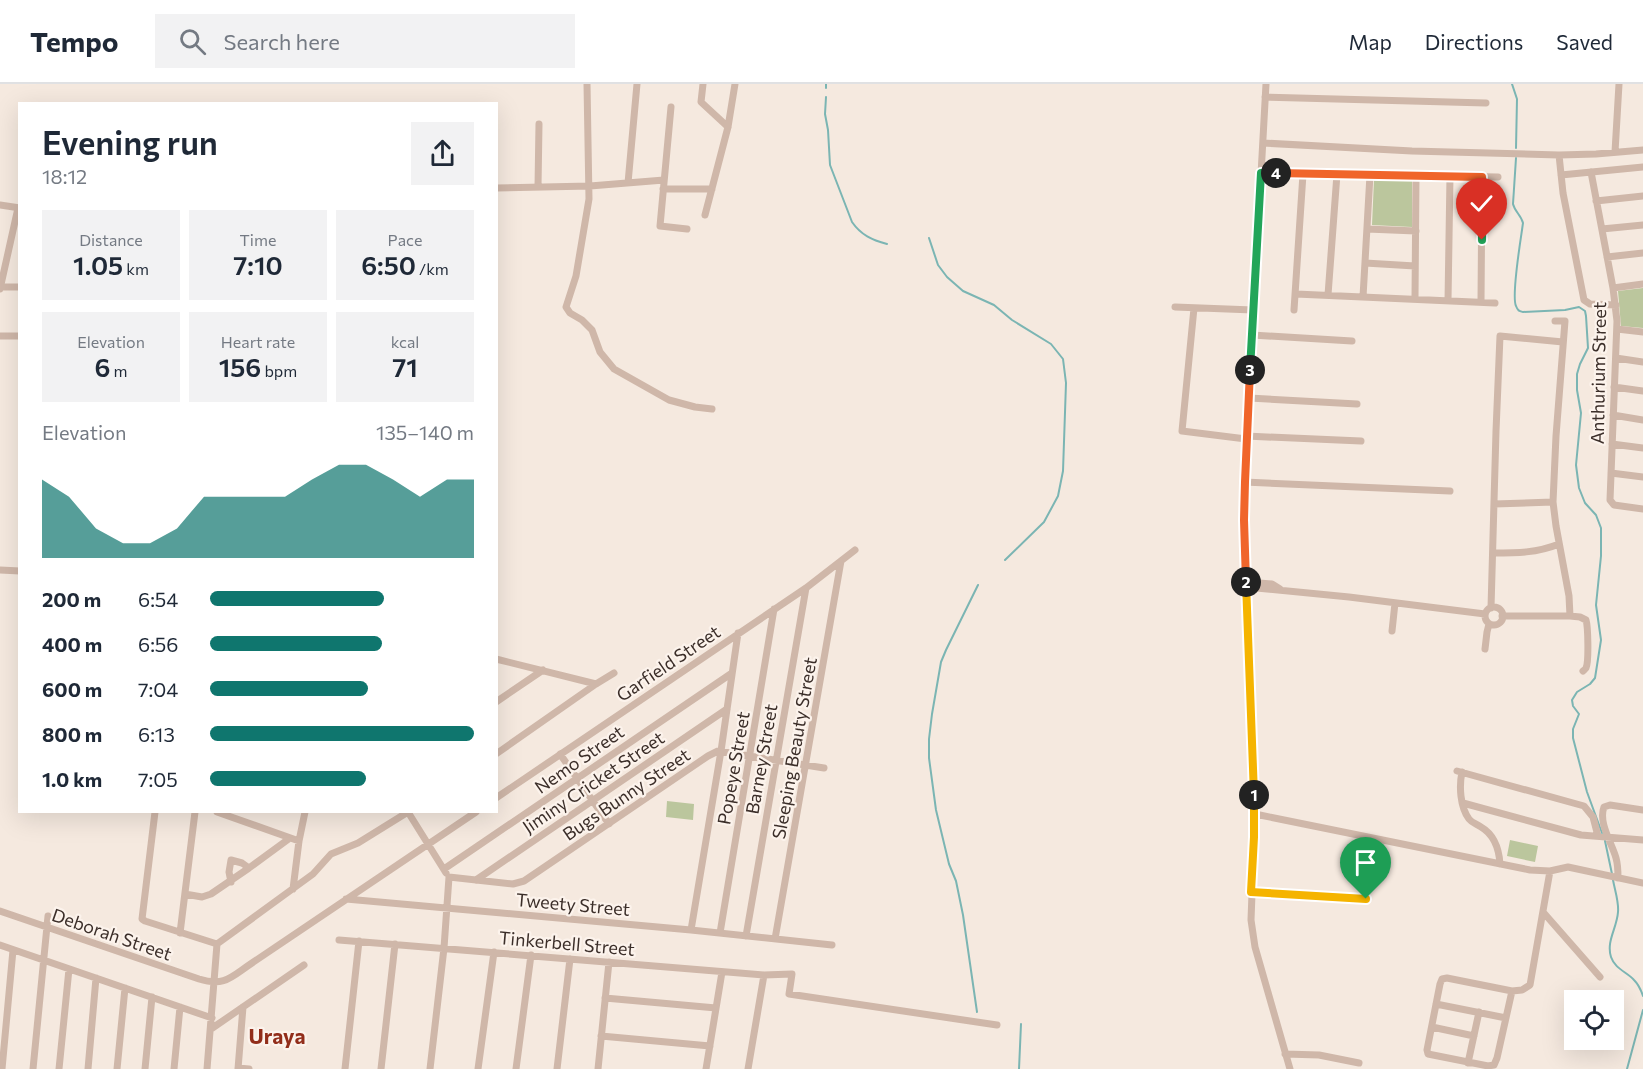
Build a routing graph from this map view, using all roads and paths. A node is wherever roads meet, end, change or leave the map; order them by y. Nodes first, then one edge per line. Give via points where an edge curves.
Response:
1 (587, 84) edge
2 (637, 84) edge
3 (703, 84) edge
4 (735, 84) edge
5 (1266, 84) edge
6 (1619, 84) edge
7 (1265, 97) junction
8 (1486, 103) dead end
9 (671, 106) dead end
10 (539, 124) dead end
11 (728, 127) junction
12 (1263, 142) junction
13 (1643, 150) edge
14 (1615, 152) junction
15 (1559, 155) junction
16 (1643, 166) edge
17 (1591, 172) junction
18 (1261, 173) junction
19 (1304, 174) junction
20 (1337, 174) junction
21 (1371, 175) junction
22 (1561, 175) junction
23 (1416, 176) junction
24 (1450, 177) junction
25 (1482, 177) junction
26 (1498, 177) dead end
27 (664, 180) junction
28 (628, 183) junction
29 (590, 186) junction
30 (538, 187) junction
31 (498, 188) edge
32 (663, 189) junction
33 (712, 189) junction
34 (1643, 196) edge
35 (1596, 201) junction
36 (0, 205) edge
37 (18, 208) edge
38 (18, 212) edge
39 (705, 215) dead end
40 (1643, 225) edge
41 (687, 229) dead end
42 (1367, 229) junction
43 (1602, 229) junction
44 (1416, 231) junction
45 (1643, 253) edge
46 (1607, 257) junction
47 (1365, 263) junction
48 (1415, 266) junction
49 (1643, 284) edge
50 (18, 287) edge
51 (0, 288) edge
52 (1613, 288) junction
53 (1296, 294) junction
54 (1328, 295) junction
55 (1363, 297) junction
56 (1415, 299) junction
57 (1448, 301) junction
58 (1481, 302) junction
59 (1495, 303) dead end
60 (1616, 305) junction
61 (1175, 307) dead end
62 (1194, 308) junction
63 (1253, 310) junction
64 (1294, 310) dead end
65 (1555, 321) dead end
66 (1617, 329) junction
67 (1643, 332) edge
68 (1252, 335) junction
69 (0, 336) edge
70 (18, 336) edge
71 (1352, 341) dead end
72 (1563, 342) junction
73 (1616, 358) junction
74 (1643, 362) edge
75 (1614, 387) junction
76 (1643, 391) edge
77 (1249, 398) junction
78 (1357, 404) dead end
79 (712, 410) dead end
80 (1613, 415) junction
81 (1643, 420) edge
82 (1246, 437) junction
83 (1361, 441) dead end
84 (1612, 444) junction
85 (1643, 448) edge
86 (1611, 473) junction
87 (1643, 477) edge
88 (1245, 482) junction
89 (1450, 491) dead end
90 (1554, 502) junction
91 (1494, 504) junction
92 (1643, 509) edge
93 (1559, 544) junction
94 (855, 550) dead end
95 (1493, 554) junction
96 (841, 561) junction
97 (0, 570) edge
98 (18, 571) edge
99 (1246, 585) junction
100 (806, 588) junction
101 (1395, 603) junction
102 (1491, 608) junction
103 (774, 609) junction
104 (1485, 614) junction
105 (1502, 616) junction
106 (1570, 616) junction
107 (1489, 624) junction
108 (1392, 631) dead end
109 (738, 633) junction
110 (1485, 649) dead end
111 (498, 658) edge
112 (543, 669) junction
113 (1583, 671) dead end
114 (614, 673) dead end
115 (732, 673) junction
116 (596, 684) junction
117 (498, 701) edge
118 (727, 709) junction
119 (721, 751) junction
120 (498, 753) edge
121 (560, 754) junction
122 (750, 755) junction
123 (777, 760) junction
124 (807, 765) junction
125 (824, 768) dead end
126 (577, 779) junction
127 (498, 797) edge
128 (592, 801) junction
129 (1463, 803) junction
130 (1643, 810) edge
131 (154, 813) edge
132 (195, 813) edge
133 (220, 813) edge
134 (305, 813) edge
135 (406, 813) edge
136 (409, 813) edge
137 (474, 813) edge
138 (1255, 814) junction
139 (609, 824) junction
140 (1598, 836) junction
141 (1609, 837) junction
142 (290, 838) junction
143 (1643, 840) edge
144 (299, 841) junction
145 (428, 844) junction
146 (227, 853) dead end
147 (231, 860) junction
148 (1500, 864) junction
149 (249, 868) junction
150 (444, 869) junction
151 (1550, 871) junction
152 (449, 878) junction
153 (1618, 878) junction
154 (476, 880) junction
155 (231, 882) junction
156 (1643, 883) edge
157 (293, 889) junction
158 (1251, 892) junction
159 (184, 894) junction
160 (346, 898) junction
161 (1366, 899) dead end
162 (447, 908) junction
163 (0, 911) edge
164 (1543, 912) junction
165 (48, 916) dead end
166 (46, 927) junction
167 (690, 930) junction
168 (180, 933) junction
169 (720, 933) junction
170 (746, 936) junction
171 (339, 939) dead end
172 (775, 939) junction
173 (359, 941) junction
174 (217, 944) junction
175 (395, 944) junction
176 (0, 945) edge
177 (832, 945) dead end
178 (444, 948) junction
179 (13, 950) junction
180 (494, 952) junction
181 (531, 956) junction
182 (570, 959) junction
183 (43, 960) junction
184 (609, 962) junction
185 (304, 965) dead end
186 (69, 969) junction
187 (722, 972) junction
188 (764, 975) junction
189 (1600, 977) dead end
190 (96, 978) junction
191 (215, 983) junction
192 (125, 988) junction
193 (1512, 991) junction
194 (152, 997) junction
195 (605, 998) junction
196 (1436, 1004) junction
197 (180, 1007) junction
198 (243, 1007) junction
199 (716, 1008) junction
200 (1479, 1012) junction
201 (212, 1018) junction
202 (1506, 1018) junction
203 (997, 1025) dead end
204 (1432, 1028) junction
205 (211, 1029) junction
206 (601, 1036) junction
207 (1474, 1036) junction
208 (710, 1046) junction
209 (1285, 1054) junction
210 (1359, 1063) dead end
211 (1468, 1063) junction
212 (238, 1068) edge
213 (2, 1069) edge
214 (33, 1069) edge
215 (59, 1069) edge
216 (88, 1069) edge
217 (117, 1069) edge
218 (145, 1069) edge
219 (174, 1069) edge
220 (207, 1069) edge
221 (249, 1069) edge
222 (345, 1069) edge
223 (381, 1069) edge
224 (430, 1069) edge
225 (478, 1069) edge
226 (516, 1069) edge
227 (557, 1069) edge
228 (598, 1069) edge
229 (706, 1069) edge
230 (748, 1069) edge
231 (1290, 1069) edge

1 - 29 street
2 - 28 street
3 - 11 street via 701,102
4 - 11 street
5 - 7 street
6 - 14 street
7 - 8 street
7 - 12 street
9 - 27 street
10 - 30 street
11 - 33 street
12 - 15 street
12 - 18 street
13 - 14 street
14 - 15 street
15 - 22 street
16 - 17 street
17 - 22 street
17 - 35 street, Anthurium Street
18 - 19 street
18 - 63 street
19 - 20 street
19 - 53 street
20 - 21 street
20 - 54 street
21 - 23 street
21 - 42 street
22 - 60 street via 1584,300 1590,304
23 - 24 street
23 - 44 street
24 - 25 street
24 - 57 street
25 - 26 street
25 - 58 street
27 - 28 street
27 - 32 street
28 - 29 street
29 - 30 street
29 - 79 street via 578,264 566,307 592,330 600,352 614,369 669,400
30 - 31 street
32 - 33 street
32 - 41 street via 660,226
33 - 39 street
34 - 35 street
35 - 43 street, Anthurium Street
36 - 37 street
38 - 51 street
40 - 43 street
42 - 44 street
42 - 47 street
43 - 46 street, Anthurium Street
44 - 48 street
45 - 46 street
46 - 52 street, Anthurium Street
47 - 48 street
47 - 55 street
48 - 56 street
49 - 52 street
50 - 51 street
52 - 60 street, Anthurium Street
53 - 54 street
53 - 64 street
54 - 55 street
55 - 56 street
56 - 57 street
57 - 58 street
58 - 59 street
60 - 66 street, Anthurium Street
61 - 62 street
62 - 63 street
62 - 82 street via 1182,432
63 - 68 street
65 - 72 street via 1565,321
66 - 67 street
66 - 73 street, Anthurium Street
68 - 71 street
68 - 77 street
69 - 70 street
72 - 90 street
72 - 91 street via 1500,336
73 - 74 street
73 - 75 street, Anthurium Street
75 - 76 street
75 - 80 street, Anthurium Street
77 - 78 street
77 - 82 street
80 - 81 street
80 - 84 street, Anthurium Street
82 - 83 street
82 - 88 street
84 - 85 street
84 - 86 street, Anthurium Street
86 - 87 street
86 - 92 street, Anthurium Street via 1612,503
88 - 89 street
88 - 99 street
90 - 91 street via 1524,499
90 - 93 street
91 - 95 street
93 - 95 street via 1532,552
93 - 106 street
94 - 96 street, Garfield Street
95 - 102 street
96 - 100 street, Garfield Street
96 - 124 street, Sleeping Beauty Street
97 - 98 street
99 - 101 street
99 - 138 street
100 - 103 street, Garfield Street
100 - 123 street, Barney Street
101 - 104 street
101 - 108 street
102 - 104 street
102 - 105 street via 1500,610
103 - 109 street, Garfield Street
103 - 122 street, Popeye Street
104 - 107 street
105 - 106 street
105 - 107 street via 1497,624
106 - 113 street via 1583,618 1587,623 1587,664
107 - 110 street
109 - 115 street, Popeye Street
109 - 121 street, Garfield Street
111 - 112 street
112 - 116 street
112 - 117 street
114 - 116 street
115 - 118 street, Popeye Street
115 - 126 street, Nemo Street
116 - 120 street
118 - 119 street, Popeye Street
118 - 128 street, Jiminy Cricket Street
119 - 122 street
119 - 139 street, Bugs Bunny Street
119 - 167 street, Popeye Street
121 - 126 street
121 - 127 street, Garfield Street
122 - 123 street
122 - 169 street, Popeye Street
123 - 124 street
123 - 170 street, Barney Street
124 - 125 street
124 - 172 street, Sleeping Beauty Street
126 - 128 street
126 - 150 street, Nemo Street
128 - 139 street
128 - 154 street, Jiminy Cricket Street
129 - 140 street via 1572,833
129 - 140 street via 1459,772 1584,806 1593,817
129 - 148 street via 1470,820 1492,836
130 - 141 street via 1604,807 1603,822
131 - 168 street via 142,919
132 - 159 street
133 - 142 street
134 - 144 street
135 - 157 street via 358,843 331,854
136 - 145 street
137 - 145 street
138 - 148 street
138 - 158 street
139 - 154 street, Bugs Bunny Street via 521,883
140 - 141 street
141 - 143 street
141 - 153 street
142 - 144 street
142 - 149 street
144 - 157 street
145 - 150 street
145 - 160 street
146 - 147 street
147 - 149 street
147 - 155 street
148 - 151 street
149 - 155 street
150 - 152 street
151 - 153 street via 1568,867
151 - 164 street
152 - 154 street, Bugs Bunny Street
152 - 162 street
153 - 156 street
155 - 159 street via 207,896
157 - 174 street
158 - 161 street
158 - 209 street via 1255,947
159 - 168 street
160 - 162 street, Tweety Street
160 - 191 street via 226,981
162 - 167 street, Tweety Street
162 - 178 street
163 - 166 street, Deborah Street
164 - 189 street
164 - 193 street via 1530,985
165 - 166 street
166 - 183 street
166 - 191 street, Deborah Street
167 - 169 street, Tweety Street
168 - 174 street
169 - 170 street, Tweety Street
170 - 172 street, Tweety Street
171 - 173 street, Tinkerbell Street
172 - 177 street, Tweety Street
173 - 175 street, Tinkerbell Street
173 - 222 street
174 - 191 street
175 - 178 street, Tinkerbell Street
175 - 223 street
176 - 179 street
178 - 180 street, Tinkerbell Street
178 - 224 street
179 - 183 street
179 - 213 street
180 - 181 street, Tinkerbell Street
180 - 225 street
181 - 182 street, Tinkerbell Street
181 - 226 street
182 - 184 street, Tinkerbell Street
182 - 227 street
183 - 186 street
183 - 214 street
184 - 187 street, Tinkerbell Street
184 - 195 street
185 - 198 street
186 - 190 street
186 - 215 street
187 - 188 street, Tinkerbell Street
187 - 199 street
188 - 203 street, Tinkerbell Street via 792,974 789,994
188 - 230 street
190 - 192 street
190 - 216 street
191 - 201 street
192 - 194 street
192 - 217 street
193 - 196 street via 1447,978 1442,979
193 - 202 street
194 - 197 street
194 - 218 street
195 - 199 street
195 - 206 street
196 - 200 street
196 - 204 street
197 - 201 street
197 - 219 street
198 - 205 street
198 - 212 street
199 - 208 street
200 - 202 street
200 - 207 street
201 - 205 street
202 - 211 street via 1494,1065
204 - 207 street
204 - 211 street via 1428,1054
205 - 220 street
206 - 208 street
206 - 228 street
207 - 211 street
208 - 229 street
209 - 210 street via 1319,1055
209 - 231 street
212 - 221 street

